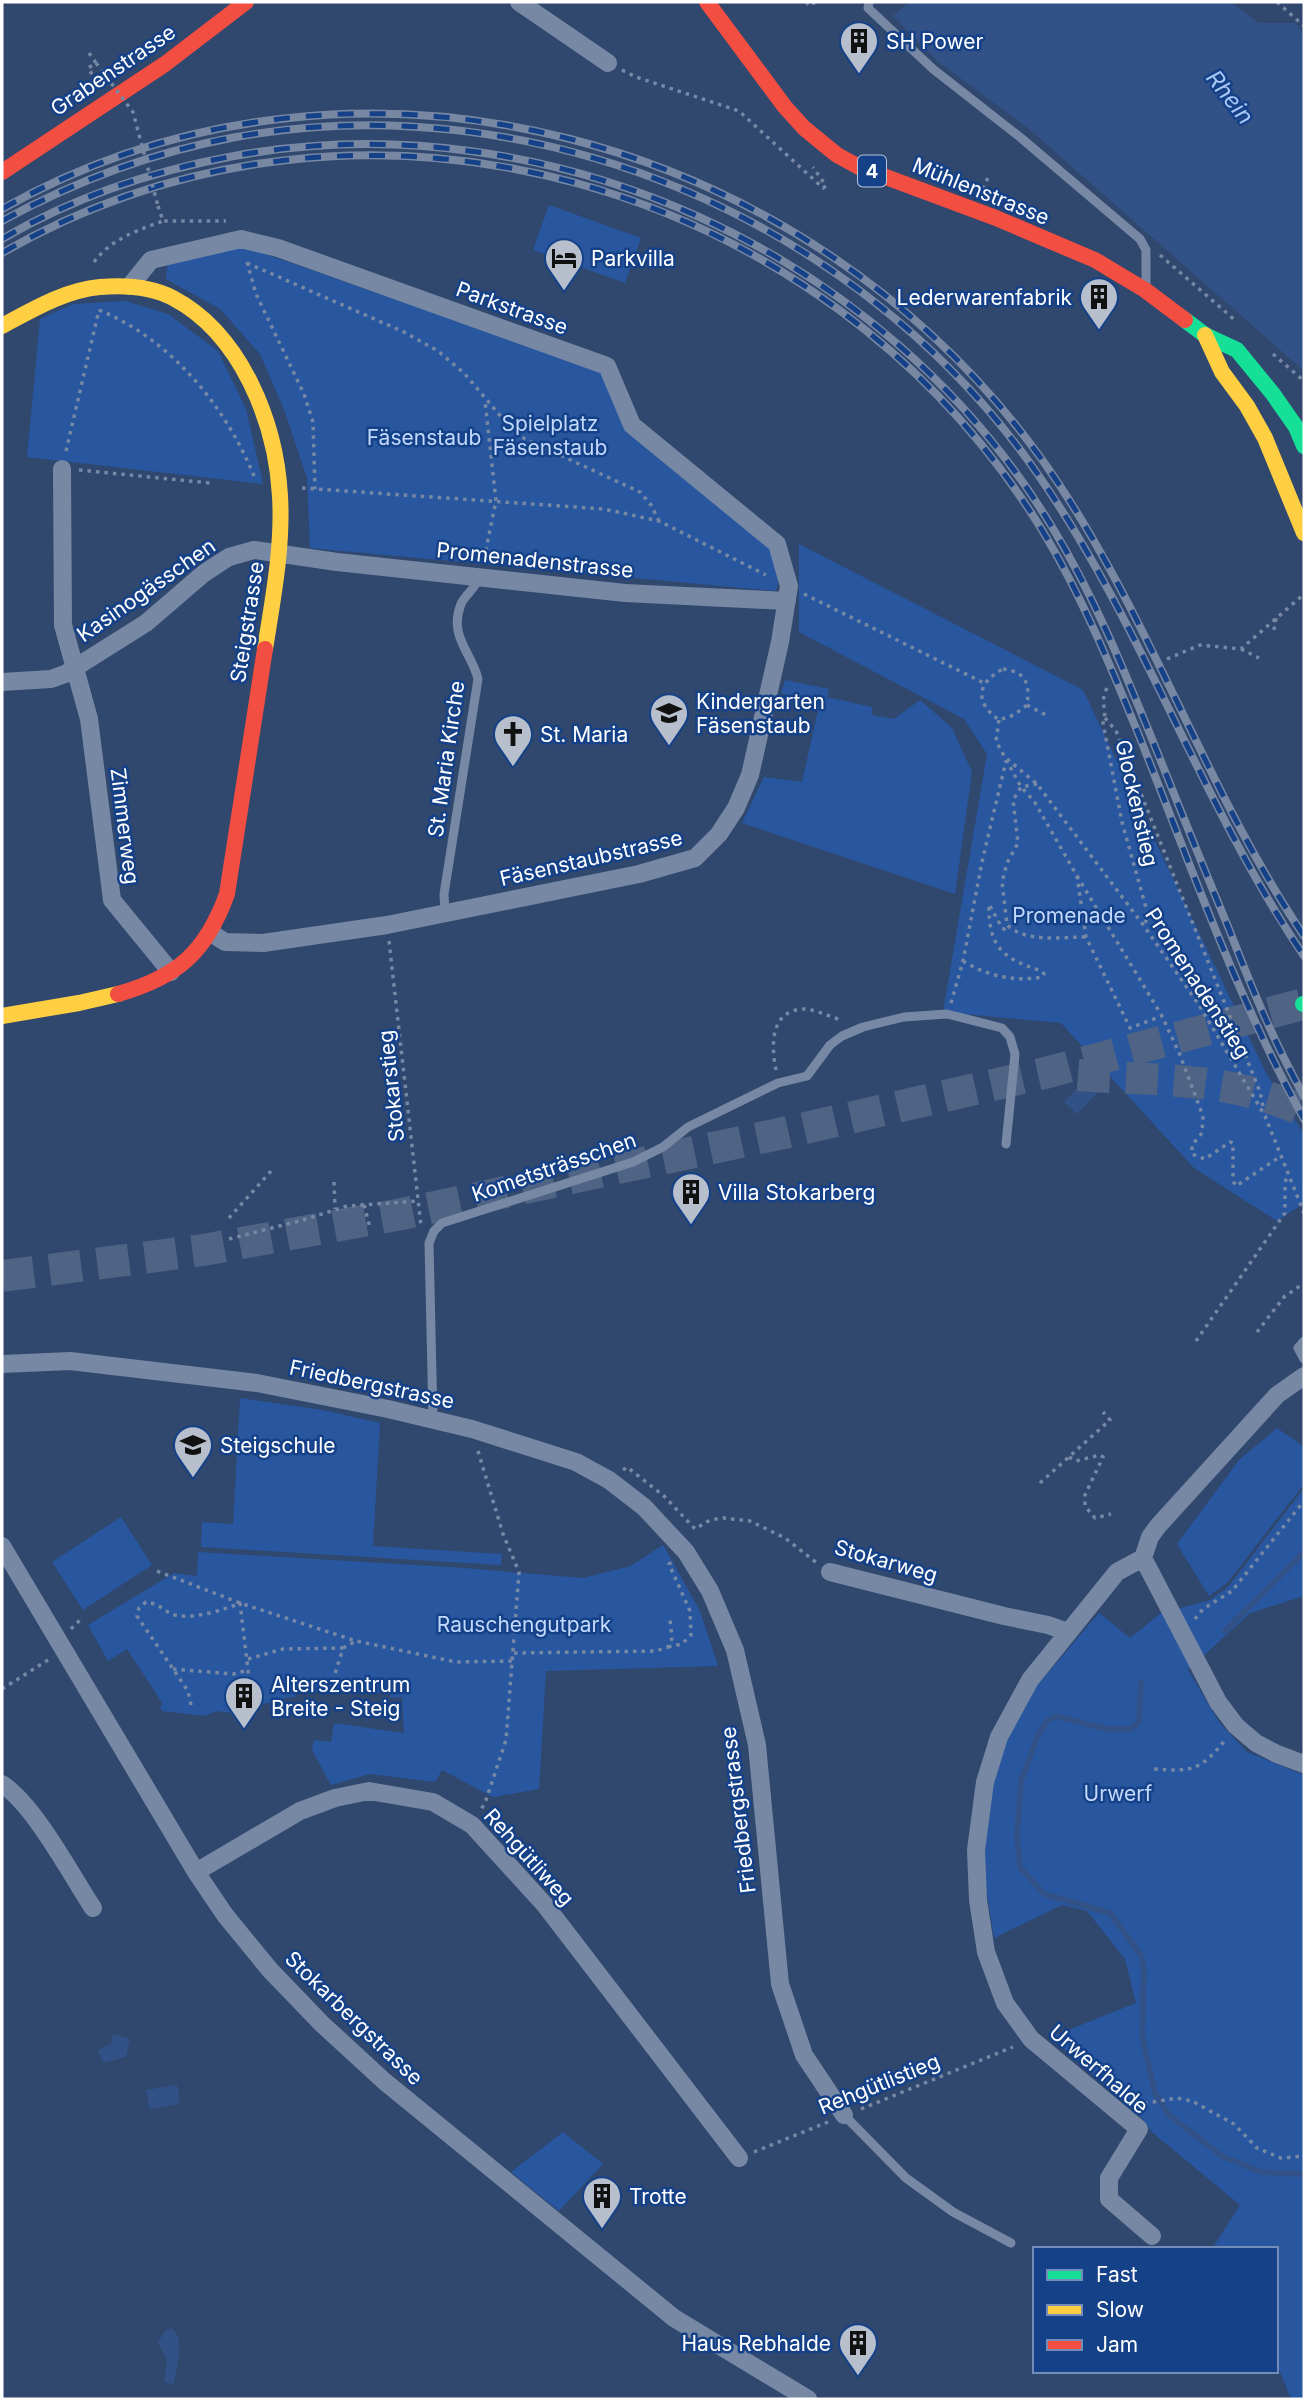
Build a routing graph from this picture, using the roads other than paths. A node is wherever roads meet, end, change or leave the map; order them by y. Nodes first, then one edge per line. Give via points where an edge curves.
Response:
1 (246, 2) edge
2 (519, 2) edge
3 (869, 2) edge
4 (714, 5) edge
5 (608, 63) road end
6 (2, 172) edge
7 (130, 286) junction
8 (1146, 290) junction
9 (2, 326) edge
10 (1205, 335) junction
11 (1304, 446) edge
12 (62, 469) road end
13 (1304, 533) edge
14 (279, 553) junction
15 (479, 577) junction
16 (788, 594) junction
17 (76, 666) junction
18 (2, 682) edge
19 (445, 914) junction
20 (211, 933) junction
21 (171, 972) junction
22 (2, 1016) edge
23 (1006, 1144) dead end
24 (1304, 1341) edge
25 (1304, 1359) edge
26 (2, 1364) edge
27 (1304, 1376) edge
28 (433, 1419) junction
29 (2, 1546) edge
30 (1143, 1558) junction
31 (830, 1572) road end
32 (1068, 1632) junction
33 (1304, 1764) edge
34 (2, 1784) edge
35 (196, 1872) junction
36 (93, 1908) dead end
37 (844, 2115) joint
38 (739, 2158) road end
39 (1152, 2236) dead end
40 (1011, 2243) dead end
41 (788, 2394) edge
42 (808, 2399) edge

1 - 6 main road, Grabenstrasse via 156,71
2 - 5 street
3 - 8 lane via 868,8 933,69 1140,239 1146,250
4 - 8 main road, Mühlenstrasse / 4 via 785,107 837,155 1096,260
7 - 9 main road, Steigstrasse via 68,294
7 - 14 main road, Steigstrasse via 165,295 193,310 216,329 236,355 254,394 277,470
7 - 16 street, Parkstrasse via 151,260 240,239 278,248 607,366 632,425 778,544
8 - 10 main road, Mühlenstrasse / 4
10 - 11 main road, Mühlenstrasse / 4 via 1243,357 1296,427
10 - 13 main road, Mühlenstrasse / 4 via 1222,372 1265,438
12 - 17 street, Zimmerweg via 63,625
14 - 15 street, Promenadenstrasse
14 - 17 street, Kasinogässchen via 254,550 229,557 146,622
14 - 20 main road, Steigstrasse via 227,894
15 - 16 street, Promenadenstrasse via 625,593
15 - 19 lane, St. Maria Kirche via 460,607 458,621 461,645 478,679 444,894
16 - 19 street, Fäsenstaubstrasse via 750,775 731,817 695,858
17 - 18 street, Kasinogässchen via 51,679
17 - 21 street, Zimmerweg via 89,719 112,900
19 - 20 street, Fäsenstaubstrasse via 263,943 225,942
20 - 21 main road, Steigstrasse
21 - 22 main road, Steigstrasse via 126,992
23 - 28 lane, Kometsträsschen via 1015,1054 1010,1037 1002,1028 947,1014 904,1017 842,1036 807,1076 778,1083 688,1127 663,1147 633,1161 442,1223 429,1243
24 - 25 lane via 1298,1348
26 - 28 street, Friedbergstrasse via 70,1361 245,1382
27 - 30 street via 1277,1395 1158,1526
28 - 37 street, Friedbergstrasse via 576,1462 609,1480 644,1507 686,1552 710,1591 735,1650 757,1745 780,1984 804,2055
29 - 35 street, Stokarbergstrasse
30 - 32 street, Urwerfhalde via 1117,1572
30 - 33 street via 1217,1702 1256,1743
31 - 32 street, Stokarweg
32 - 39 street, Urwerfhalde via 1030,1680 999,1737 985,1782 976,1850 978,1900 986,1952 1006,2003 1031,2039 1139,2129 1110,2178 1109,2199
34 - 36 street via 32,1813
35 - 38 street, Rehgütliweg via 300,1811 335,1798 369,1791 433,1802 472,1825 545,1905
35 - 41 street, Stokarbergstrasse via 270,1970 419,2111 674,2318
37 - 40 lane, Friedbergstrasse via 906,2178 953,2212
41 - 42 street, Stokarbergstrasse

